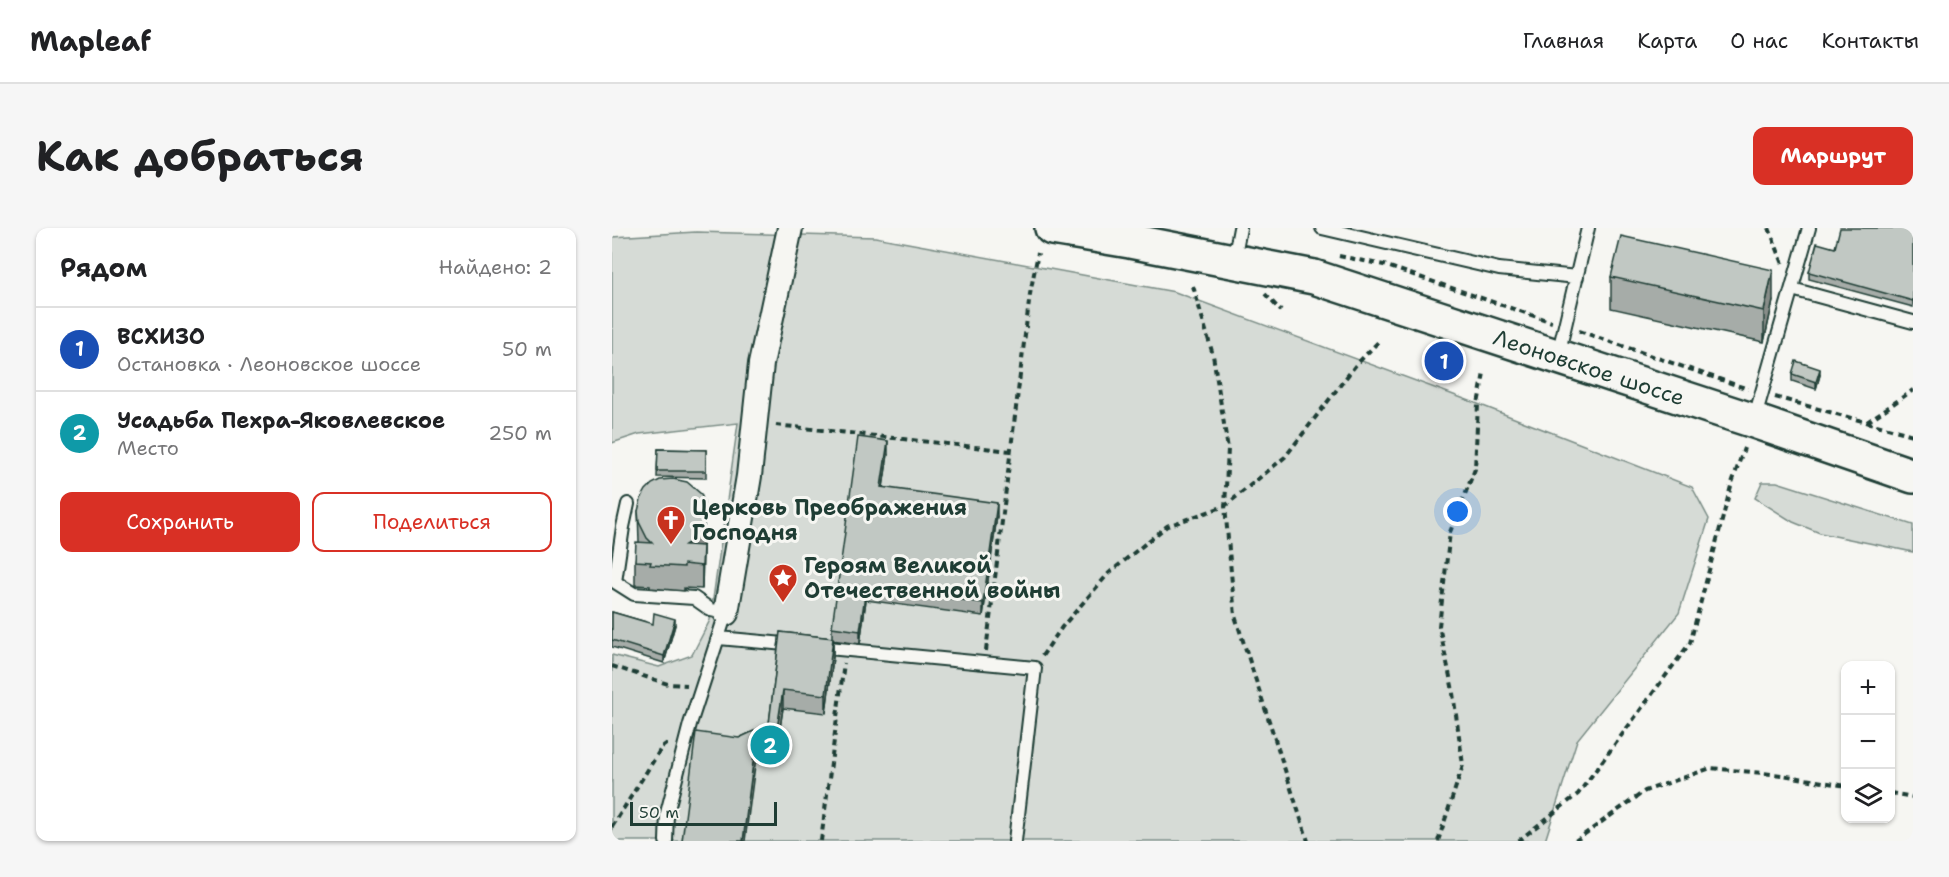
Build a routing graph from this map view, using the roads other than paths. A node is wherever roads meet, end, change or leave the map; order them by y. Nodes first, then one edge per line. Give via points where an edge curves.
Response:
1 (790, 228) edge
2 (1240, 228) edge
3 (1322, 228) edge
4 (1588, 228) edge
5 (1809, 228) edge
6 (1132, 235) edge
7 (1045, 240) edge
8 (1234, 261) junction
9 (1577, 277) junction
10 (1792, 289) junction
11 (1913, 322) edge
12 (1561, 342) junction
13 (1753, 421) junction
14 (1913, 476) edge
15 (628, 504) dead end
16 (726, 613) junction
17 (719, 638) junction
18 (666, 841) edge
19 (1015, 841) edge

1 - 16 street via 761,364 749,476
2 - 8 lane
3 - 9 lane via 1499,269
4 - 9 lane
5 - 10 lane
6 - 7 main road, Леоновское шоссе
6 - 8 main road, Леоновское шоссе
8 - 12 main road, Леоновское шоссе via 1314,277
9 - 12 lane
10 - 11 lane
10 - 13 lane
12 - 13 main road, Леоновское шоссе
13 - 14 main road, Леоновское шоссе
15 - 16 lane via 615,582 634,594 694,598 711,610
16 - 17 lane
17 - 18 lane via 690,724 667,813
17 - 19 lane via 1035,668

